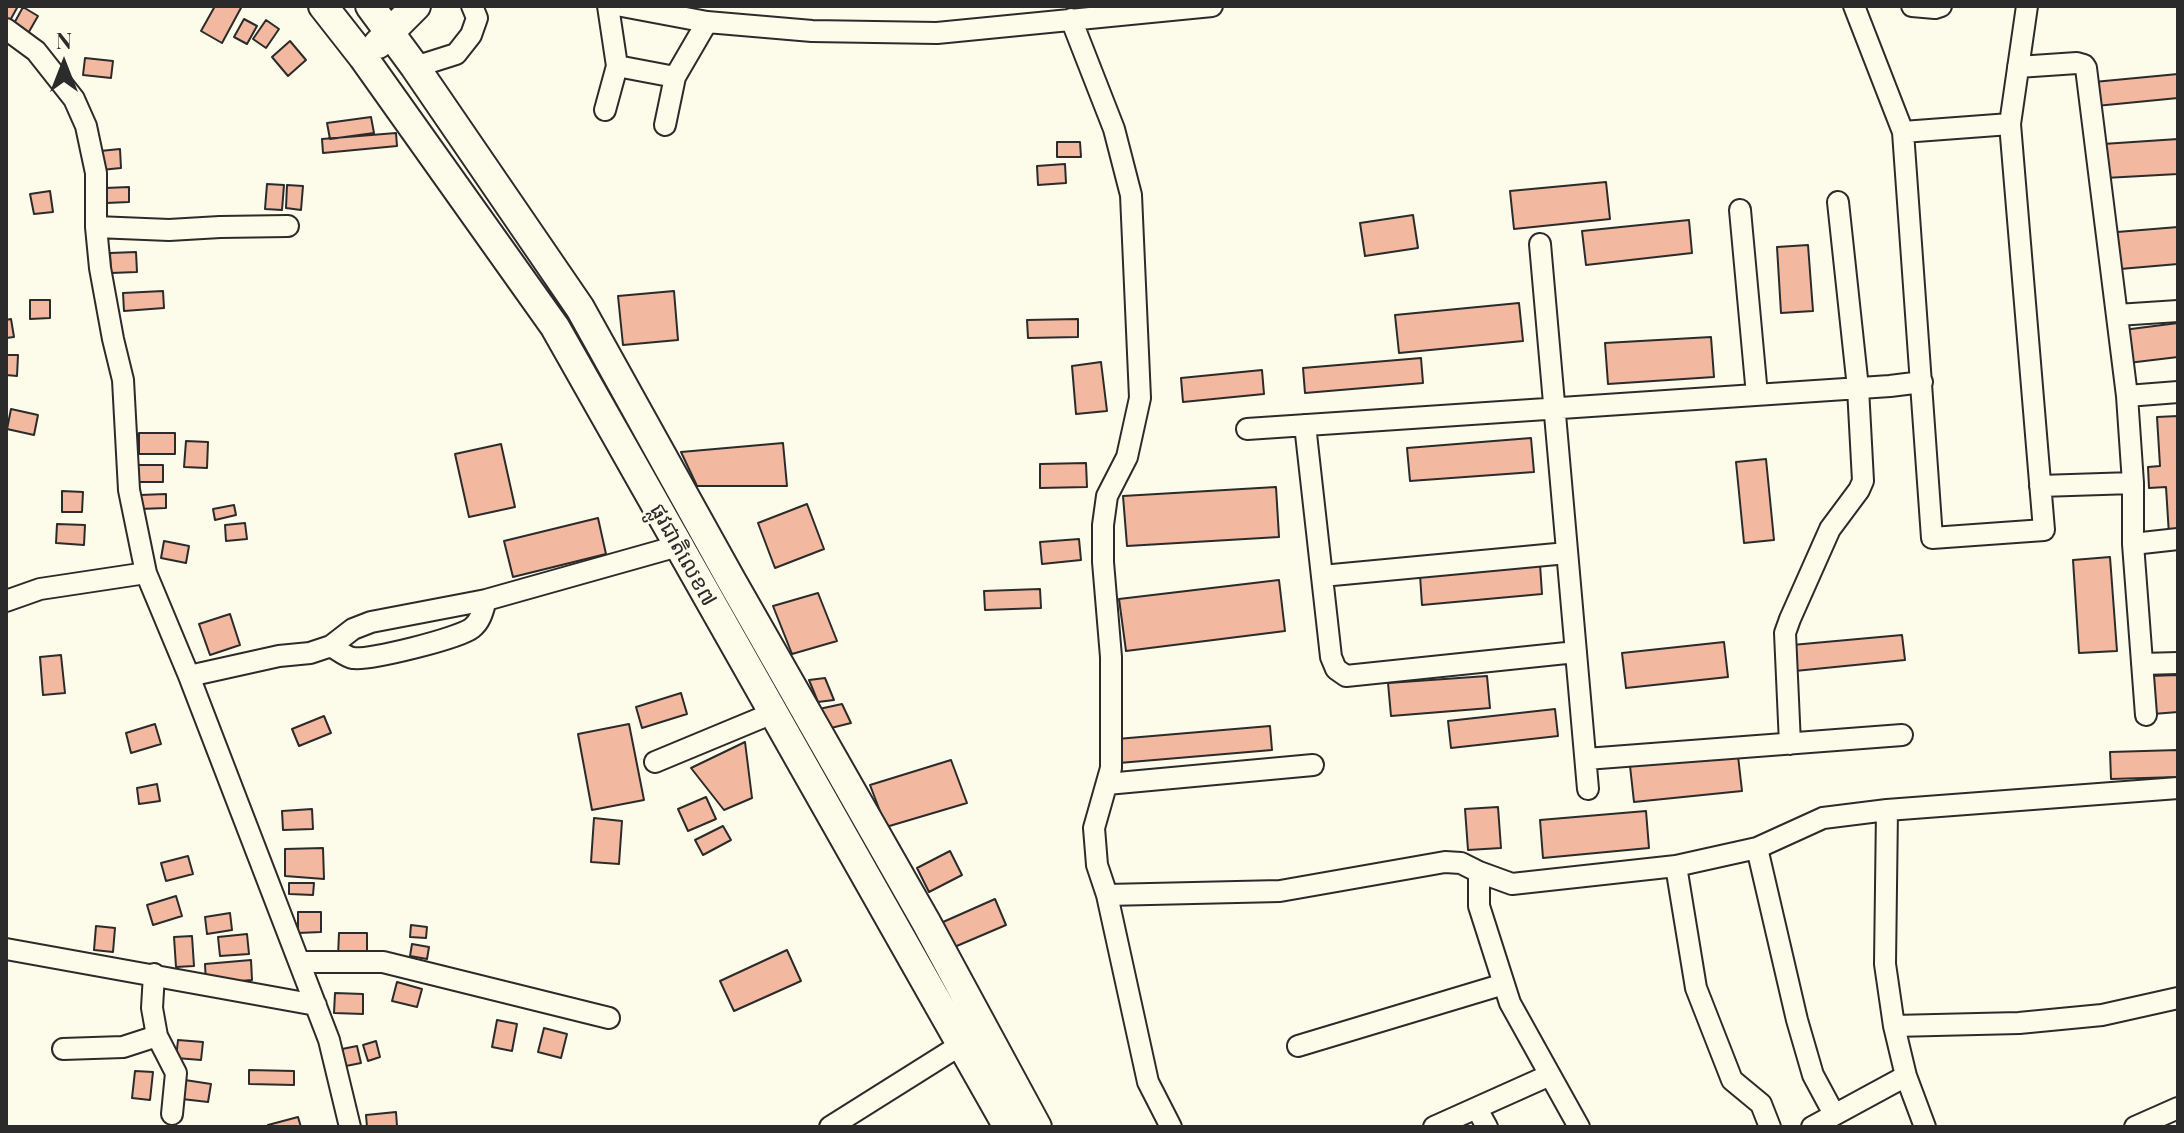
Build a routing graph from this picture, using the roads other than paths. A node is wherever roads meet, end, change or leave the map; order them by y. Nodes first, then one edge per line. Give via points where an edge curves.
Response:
1 (323, 6) edge
2 (370, 6) edge
3 (416, 6) edge
4 (472, 6) edge
5 (608, 6) edge
6 (622, 6) edge
7 (1212, 6) edge
8 (1854, 6) edge
9 (1912, 6) edge
10 (1941, 6) edge
11 (2027, 6) edge
12 (1071, 19) junction
13 (707, 22) junction
14 (6, 29) edge
15 (391, 32) junction
16 (363, 57) junction
17 (617, 66) junction
18 (415, 67) junction
19 (2018, 67) junction
20 (675, 77) junction
21 (605, 110) dead end
22 (2010, 124) junction
23 (665, 125) dead end
24 (1903, 132) junction
25 (1838, 202) dead end
26 (1740, 210) dead end
27 (288, 226) dead end
28 (96, 227) junction
29 (1540, 244) dead end
30 (580, 308) junction
31 (2178, 311) edge
32 (2117, 315) junction
33 (555, 327) junction
34 (1922, 382) junction
35 (1858, 388) junction
36 (2178, 392) edge
37 (1757, 395) junction
38 (2127, 396) junction
39 (1554, 409) junction
40 (1305, 425) junction
41 (1247, 429) dead end
42 (2133, 483) junction
43 (2040, 486) junction
44 (2178, 539) edge
45 (2133, 544) junction
46 (678, 546) junction
47 (1567, 553) junction
48 (146, 573) junction
49 (1322, 576) junction
50 (730, 578) junction
51 (704, 592) junction
52 (486, 600) junction
53 (6, 601) edge
54 (331, 646) junction
55 (1576, 652) junction
56 (2178, 663) edge
57 (2142, 664) junction
58 (189, 676) junction
59 (773, 713) junction
60 (2146, 715) dead end
61 (1902, 735) dead end
62 (1790, 744) junction
63 (1586, 759) junction
64 (655, 762) dead end
65 (1313, 765) dead end
66 (1107, 784) junction
67 (2178, 788) edge
68 (1588, 789) dead end
69 (1887, 810) junction
70 (1757, 848) junction
71 (1676, 866) junction
72 (1479, 872) junction
73 (1107, 895) junction
74 (926, 922) junction
75 (904, 941) junction
76 (6, 949) edge
77 (299, 962) junction
78 (154, 974) junction
79 (1504, 984) junction
80 (2178, 998) edge
81 (316, 1005) junction
82 (609, 1018) dead end
83 (1894, 1026) junction
84 (157, 1036) junction
85 (962, 1044) junction
86 (1298, 1046) dead end
87 (63, 1049) dead end
88 (1550, 1075) junction
89 (1906, 1076) junction
90 (2178, 1108) edge
91 (172, 1114) dead end
92 (1834, 1114) junction
93 (1482, 1118) edge
94 (350, 1127) edge
95 (830, 1127) edge
96 (1008, 1127) edge
97 (1037, 1127) edge
98 (1171, 1127) edge
99 (1434, 1127) edge
100 (1579, 1127) edge
101 (1770, 1127) edge
102 (1812, 1127) edge
103 (1925, 1127) edge
104 (2135, 1127) edge

1 - 16 highway, ផ្លូវជាតិលេខ៧
2 - 15 highway, ផ្លូវជាតិលេខ៧
3 - 15 highway
4 - 18 street via 477,18 456,54
5 - 17 street
6 - 13 street
7 - 12 street
8 - 24 street
9 - 10 street
11 - 19 street
12 - 13 street via 937,33
12 - 66 street via 1114,129 1131,195 1140,398 1127,457 1107,496 1103,525 1111,657
13 - 20 street
14 - 28 street via 36,51 74,99 96,173
15 - 16 highway
15 - 18 highway, ផ្លូវជាតិលេខ៧
16 - 33 highway, ផ្លូវជាតិលេខ៧
17 - 20 street
17 - 21 street
18 - 30 highway, ផ្លូវជាតិលេខ៧
19 - 22 street
19 - 32 street via 2077,63 2086,68
20 - 23 street
22 - 24 street
22 - 43 street
24 - 34 street
25 - 35 street
26 - 37 street
27 - 28 street
28 - 48 street via 123,380 129,490
29 - 39 street
30 - 33 highway
30 - 50 highway, ផ្លូវជាតិលេខ៧
31 - 32 street
32 - 38 street
33 - 46 highway, ផ្លូវជាតិលេខ៧
34 - 35 street
34 - 43 street via 1932,538 2044,530
35 - 37 street
35 - 62 street via 1863,481 1830,529 1785,633
36 - 38 street
37 - 39 street
38 - 42 street
39 - 40 street
39 - 47 street
40 - 41 street
40 - 49 street
42 - 43 street
42 - 45 street
44 - 45 street
45 - 57 street
46 - 51 highway, ផ្លូវជាតិលេខ៧
46 - 52 street
47 - 49 street
47 - 55 street
48 - 53 street via 40,589
48 - 58 street
49 - 55 street via 1331,657 1346,676
50 - 51 highway
50 - 74 highway, ផ្លូវជាតិលេខ៧
51 - 59 highway, ផ្លូវជាតិលេខ៧
52 - 54 street via 371,622
52 - 54 street via 472,629 450,637 371,658 351,658
54 - 58 street
55 - 63 street
56 - 57 street
57 - 60 street
58 - 77 street
59 - 64 street
59 - 75 highway, ផ្លូវជាតិលេខ៧
61 - 62 street
62 - 63 street
63 - 68 street
65 - 66 street
66 - 73 street via 1094,828 1097,865
67 - 69 street
69 - 70 street via 1823,818
69 - 83 street via 1885,964
70 - 71 street
70 - 92 street via 1797,1020 1813,1075
71 - 72 street via 1512,884
71 - 101 street via 1696,988 1732,1080 1761,1104
72 - 73 street via 1445,862 1280,891
72 - 79 street via 1479,906
73 - 98 street via 1148,1082
74 - 75 highway
74 - 97 highway, ផ្លូវជាតិលេខ៧
75 - 85 highway, ផ្លូវជាតិលេខ៧
76 - 78 street
77 - 81 street
77 - 82 street via 383,962
78 - 81 street
78 - 84 street
79 - 86 street
79 - 88 street
80 - 83 street via 2088,1017
81 - 94 street
83 - 89 street
84 - 87 street via 123,1047
84 - 91 street via 176,1073
85 - 95 street
85 - 96 highway, ផ្លូវជាតិលេខ៧
88 - 93 street
88 - 100 street
89 - 92 street
89 - 103 street
90 - 104 street
92 - 102 street
93 - 99 street

